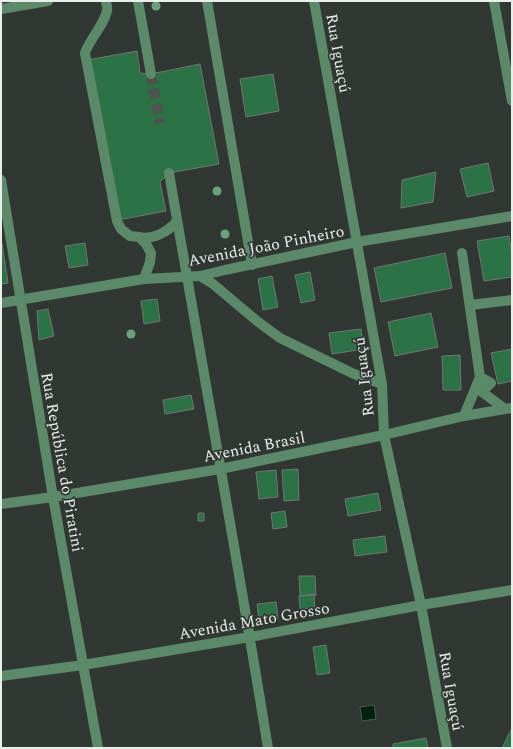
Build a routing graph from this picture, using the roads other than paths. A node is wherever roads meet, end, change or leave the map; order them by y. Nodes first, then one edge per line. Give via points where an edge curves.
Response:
1 (48, 1) edge
2 (106, 1) edge
3 (138, 1) edge
4 (207, 1) edge
5 (314, 1) edge
6 (494, 1) edge
7 (1, 9) edge
8 (151, 74) tunnel mouth
9 (512, 101) edge
10 (169, 173) dead end
11 (1, 180) edge
12 (512, 216) edge
13 (177, 221) junction
14 (139, 237) junction
15 (357, 242) junction
16 (462, 252) dead end
17 (252, 265) junction
18 (186, 276) junction
19 (200, 276) junction
20 (144, 279) junction
21 (20, 299) junction
22 (512, 300) edge
23 (1, 303) edge
24 (470, 305) junction
25 (480, 377) junction
26 (382, 384) junction
27 (508, 408) edge
28 (464, 416) junction
29 (384, 435) junction
30 (220, 469) junction
31 (53, 497) junction
32 (1, 504) edge
33 (512, 590) edge
34 (421, 605) junction
35 (250, 638) junction
36 (83, 664) junction
37 (1, 676) edge
38 (98, 748) edge
39 (268, 748) edge
40 (447, 748) edge

1 - 7 street
2 - 14 street via 105,18 87,45 85,53 117,221 121,229 130,236
3 - 8 street
4 - 17 street
5 - 15 street, Rua Iguaçú
6 - 9 street
10 - 13 street
11 - 21 street, Rua República do Piratini
12 - 15 street, Avenida João Pinheiro
13 - 14 street via 156,237
13 - 18 street
14 - 20 street via 151,253
15 - 17 street, Avenida João Pinheiro
15 - 26 street, Rua Iguaçú
16 - 24 street
17 - 19 street, Avenida João Pinheiro
18 - 19 street, Avenida João Pinheiro
18 - 20 street, Avenida João Pinheiro
18 - 30 street
19 - 26 street via 280,338 354,374
20 - 21 street, Avenida João Pinheiro
21 - 23 street, Avenida João Pinheiro
21 - 31 street, Rua República do Piratini
22 - 24 street
24 - 25 street
25 - 27 street via 491,384 482,392
25 - 28 street
26 - 29 street, Rua Iguaçú
27 - 28 street, Avenida Brasil
28 - 29 street, Avenida Brasil
29 - 30 street, Avenida Brasil
29 - 34 street, Rua Iguaçú
30 - 31 street, Avenida Brasil
30 - 35 street
31 - 32 street, Avenida Brasil
31 - 36 street, Rua República do Piratini
33 - 34 street, Avenida Mato Grosso
34 - 35 street, Avenida Mato Grosso
34 - 40 street, Rua Iguaçú
35 - 36 street, Avenida Mato Grosso
35 - 39 street
36 - 37 street, Avenida Mato Grosso
36 - 38 street, Rua República do Piratini

